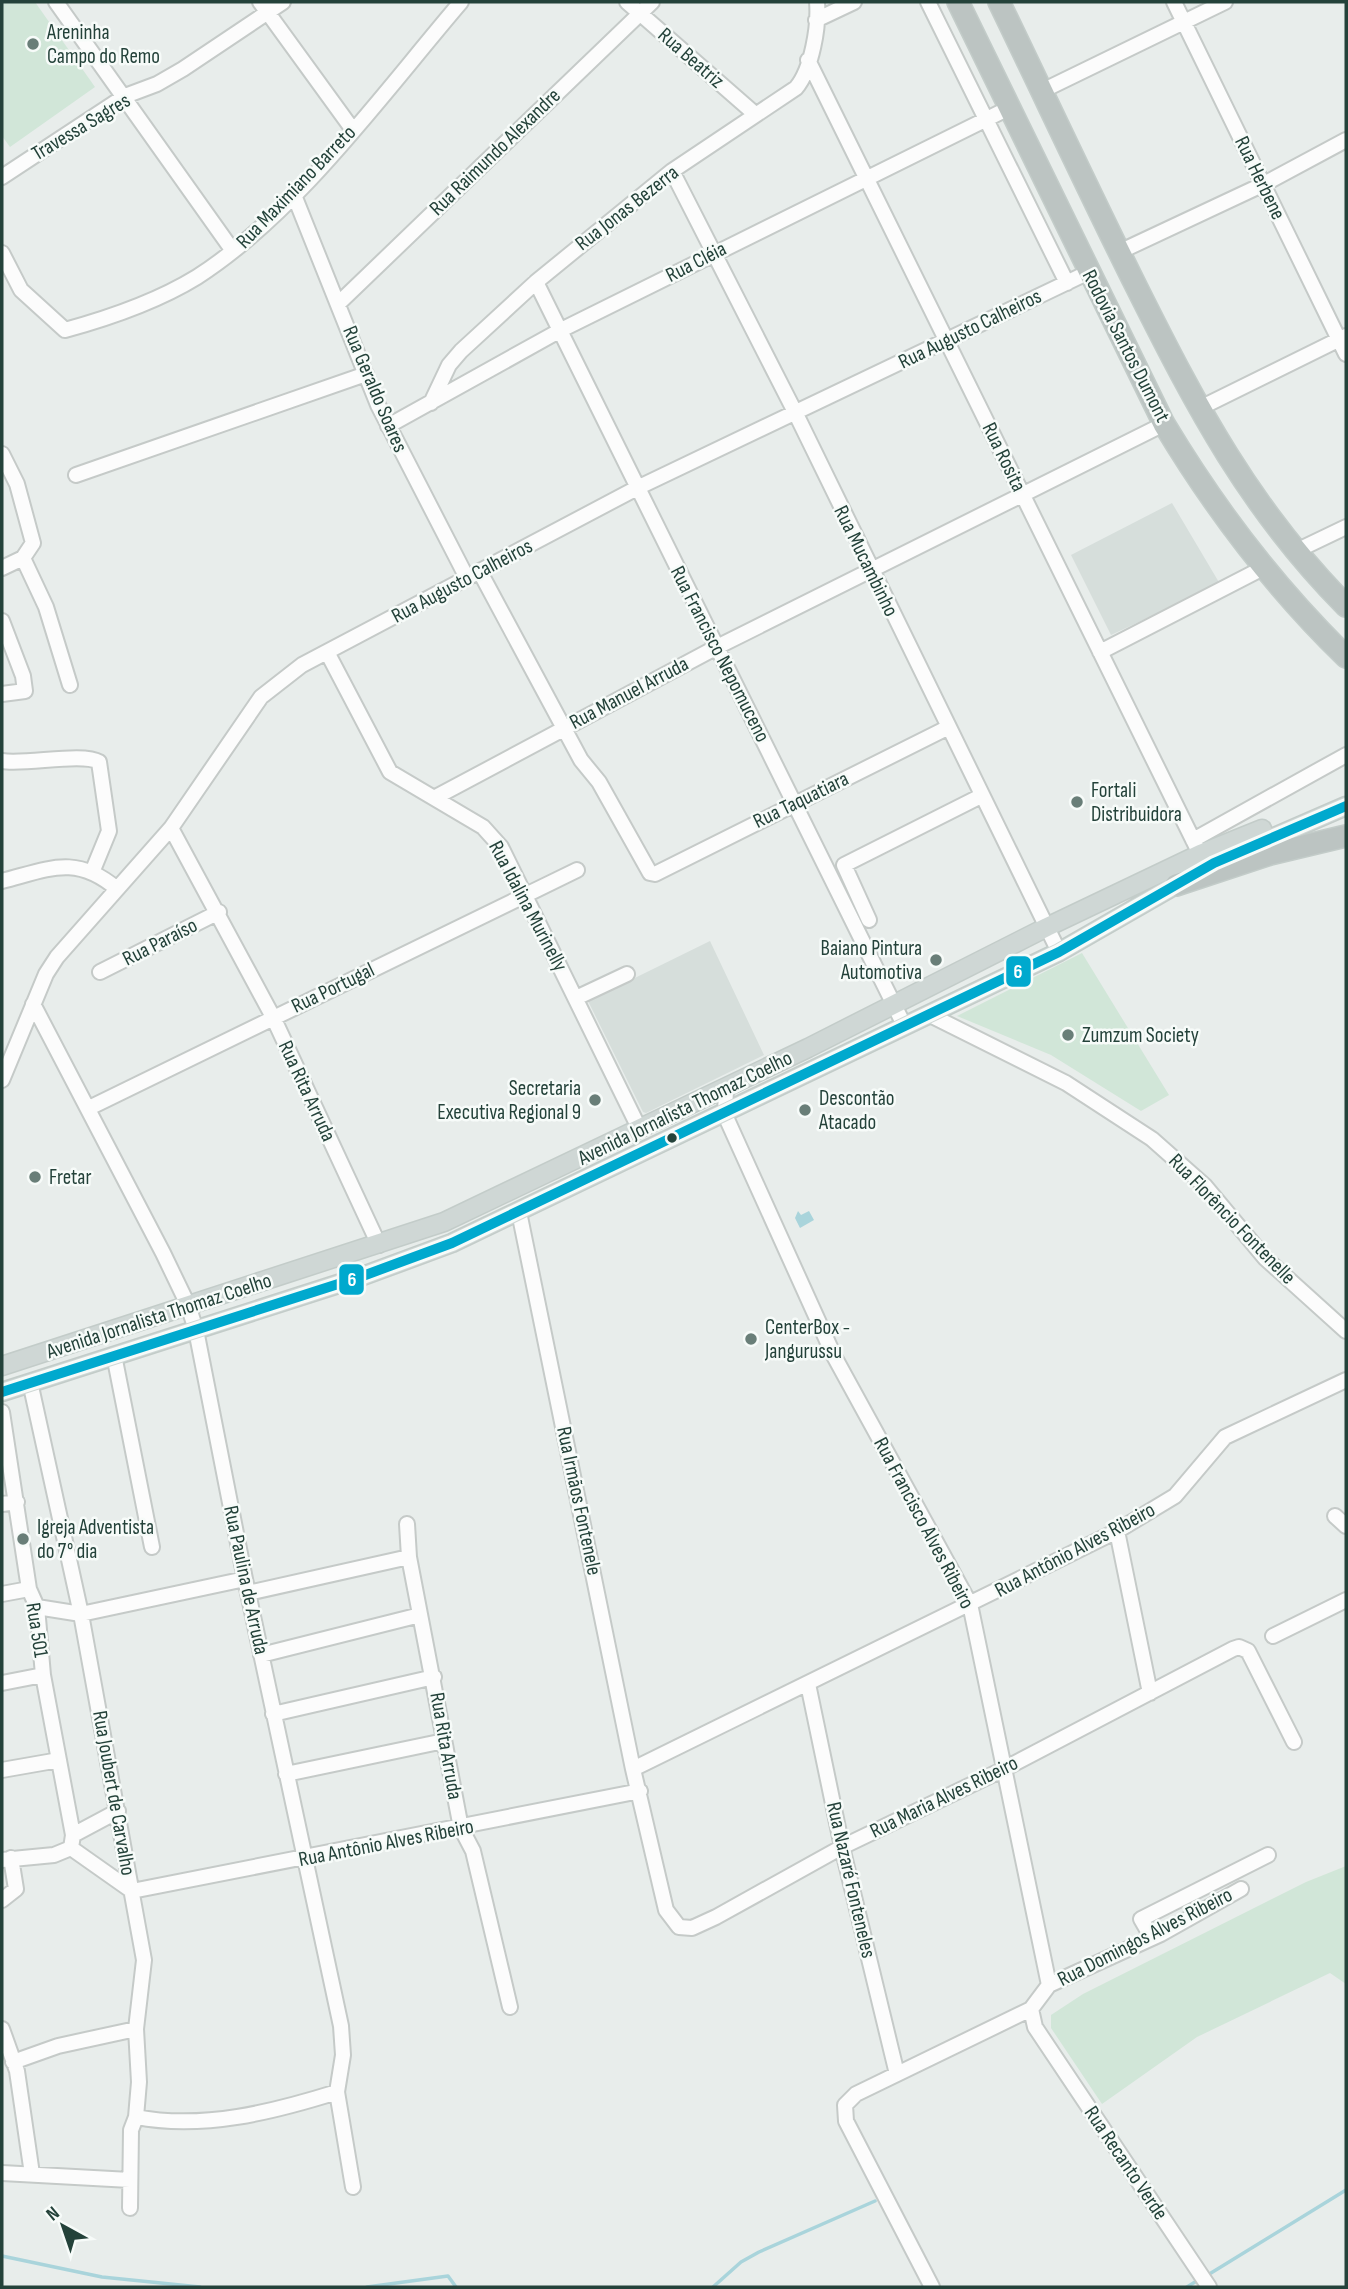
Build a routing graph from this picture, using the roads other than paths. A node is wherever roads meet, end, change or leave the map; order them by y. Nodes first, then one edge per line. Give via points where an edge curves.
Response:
1 (56, 2) edge
2 (282, 2) edge
3 (461, 2) edge
4 (627, 2) edge
5 (652, 2) edge
6 (817, 2) edge
7 (854, 2) edge
8 (928, 2) edge
9 (957, 2) edge
10 (999, 2) edge
11 (1174, 2) edge
12 (1225, 2) edge
13 (264, 7) edge
14 (640, 13) junction
15 (816, 20) junction
16 (1184, 22) junction
17 (808, 60) junction
18 (1042, 91) junction
19 (125, 96) junction
20 (1009, 108) junction
21 (755, 114) junction
22 (986, 119) junction
23 (353, 130) junction
24 (1346, 140) edge
25 (672, 171) junction
26 (2, 177) edge
27 (866, 178) junction
28 (1264, 184) junction
29 (294, 195) junction
30 (233, 251) junction
31 (1119, 252) junction
32 (2, 253) edge
33 (712, 254) junction
34 (1089, 272) junction
35 (536, 282) junction
36 (1067, 283) junction
37 (339, 303) junction
38 (559, 331) junction
39 (1343, 338) edge
40 (947, 341) junction
41 (1346, 354) edge
42 (366, 374) junction
43 (431, 402) junction
44 (1198, 409) junction
45 (795, 412) junction
46 (1164, 424) junction
47 (388, 426) junction
48 (2, 454) edge
49 (76, 475) dead end
50 (637, 488) junction
51 (1022, 494) junction
52 (1346, 527) edge
53 (1296, 551) junction
54 (23, 558) junction
55 (2, 568) edge
56 (1263, 568) junction
57 (871, 571) junction
58 (474, 575) junction
59 (1346, 606) edge
60 (2, 621) edge
61 (717, 647) junction
62 (327, 652) junction
63 (1100, 652) junction
64 (1346, 657) edge
65 (71, 685) dead end
66 (2, 694) edge
67 (563, 727) junction
68 (947, 729) junction
69 (1346, 755) edge
70 (2, 761) edge
71 (1346, 794) edge
72 (981, 796) junction
73 (434, 798) junction
74 (794, 803) junction
75 (1346, 806) edge
76 (171, 828) junction
77 (1346, 836) edge
78 (1196, 847) junction
79 (93, 870) junction
80 (577, 870) dead end
81 (655, 874) joint
82 (2, 881) edge
83 (1176, 885) junction
84 (117, 889) junction
85 (524, 894) junction
86 (219, 912) junction
87 (869, 920) dead end
88 (1047, 927) junction
89 (1059, 952) junction
90 (100, 972) dead end
91 (627, 974) dead end
92 (576, 999) junction
93 (33, 1004) junction
94 (894, 1004) junction
95 (928, 1014) junction
96 (273, 1017) junction
97 (904, 1025) junction
98 (7, 1054) edge
99 (2, 1080) edge
100 (726, 1088) junction
101 (89, 1108) junction
102 (725, 1115) junction
103 (640, 1130) junction
104 (535, 1180) junction
105 (544, 1200) junction
106 (519, 1212) junction
107 (444, 1222) junction
108 (452, 1243) junction
109 (379, 1245) junction
110 (188, 1305) junction
111 (197, 1330) junction
112 (1346, 1331) edge
113 (59, 1347) junction
114 (114, 1355) junction
115 (2, 1366) edge
116 (66, 1372) junction
117 (1346, 1380) edge
118 (30, 1382) junction
119 (2, 1392) edge
120 (2, 1412) edge
121 (17, 1502) junction
122 (2, 1504) edge
123 (1335, 1516) dead end
124 (407, 1524) dead end
125 (1346, 1526) edge
126 (1117, 1531) junction
127 (152, 1547) dead end
128 (409, 1557) junction
129 (247, 1586) junction
130 (29, 1589) junction
131 (2, 1594) edge
132 (1346, 1600) edge
133 (970, 1604) junction
134 (37, 1607) junction
135 (81, 1614) junction
136 (420, 1615) junction
137 (1273, 1636) dead end
138 (261, 1655) junction
139 (43, 1675) junction
140 (434, 1677) junction
141 (2, 1683) edge
142 (808, 1684) junction
143 (1150, 1693) junction
144 (273, 1714) junction
145 (444, 1741) junction
146 (1294, 1742) dead end
147 (59, 1760) junction
148 (634, 1769) junction
149 (1004, 1769) junction
150 (2, 1770) edge
151 (286, 1774) junction
152 (640, 1791) junction
153 (118, 1811) junction
154 (461, 1828) junction
155 (72, 1842) junction
156 (842, 1847) junction
157 (1268, 1855) dead end
158 (7, 1859) edge
159 (303, 1859) junction
160 (1241, 1889) dead end
161 (132, 1891) junction
162 (2, 1900) edge
163 (1152, 1938) junction
164 (1049, 1985) junction
165 (510, 2007) dead end
166 (1031, 2009) junction
167 (2, 2029) edge
168 (136, 2029) junction
169 (15, 2067) junction
170 (897, 2074) junction
171 (2, 2076) edge
172 (337, 2092) junction
173 (136, 2117) junction
174 (2, 2173) edge
175 (32, 2174) junction
176 (130, 2180) junction
177 (354, 2187) dead end
178 (130, 2207) dead end
179 (932, 2287) edge
180 (1209, 2287) edge

1 - 19 street
2 - 13 street, Travessa Sagres
3 - 23 street, Rua Maximiano Barreto
4 - 14 street, Rua Beatriz
5 - 14 street, Rua Raimundo Alexandre
6 - 15 street, Rua Jonas Bezerra
7 - 15 street
8 - 22 street
9 - 20 highway, Rodovia Santos Dumont
10 - 18 highway, Rodovia Santos Dumont
11 - 16 street, Rua Herbene
12 - 16 street
13 - 19 street, Travessa Sagres via 157,84
13 - 23 street
14 - 21 street, Rua Beatriz
14 - 37 street, Rua Raimundo Alexandre
15 - 17 street, Rua Jonas Bezerra
16 - 18 street
16 - 28 street, Rua Herbene
17 - 21 street, Rua Jonas Bezerra via 796,88
17 - 27 street, Rua Rosita
18 - 31 highway, Rodovia Santos Dumont
19 - 26 street, Travessa Sagres
19 - 30 street
20 - 22 street, Rua Cléia
20 - 34 highway, Rodovia Santos Dumont
21 - 25 street, Rua Jonas Bezerra
22 - 27 street, Rua Cléia
22 - 36 street
23 - 29 street, Rua Maximiano Barreto
24 - 28 street
25 - 33 street, Rua Mucambinho
25 - 35 street, Rua Jonas Bezerra
27 - 33 street, Rua Cléia
27 - 40 street, Rua Rosita
28 - 31 street
28 - 39 street, Rua Herbene
29 - 30 street, Rua Maximiano Barreto
29 - 37 street, Rua Geraldo Soares
30 - 32 street, Rua Maximiano Barreto via 183,285 65,330 21,290
31 - 44 highway, Rodovia Santos Dumont
33 - 38 street, Rua Cléia
33 - 45 street, Rua Mucambinho
34 - 36 street, Rua Augusto Calheiros
34 - 46 highway, Rodovia Santos Dumont
35 - 38 street, Rua Francisco Nepomuceno
35 - 43 street, Rua Jonas Bezerra via 461,351
36 - 40 street, Rua Augusto Calheiros
37 - 42 street, Rua Geraldo Soares
38 - 43 street, Rua Cléia
38 - 50 street, Rua Francisco Nepomuceno
39 - 41 street, Rua Herbene
39 - 44 street
40 - 45 street, Rua Augusto Calheiros
40 - 51 street, Rua Rosita
42 - 47 street, Rua Geraldo Soares
42 - 49 street
43 - 47 street, Rua Cléia
44 - 53 highway, Rodovia Santos Dumont via 1246,485
45 - 50 street, Rua Augusto Calheiros
45 - 57 street, Rua Mucambinho
46 - 51 street, Rua Manuel Arruda
46 - 56 highway, Rodovia Santos Dumont
47 - 58 street, Rua Geraldo Soares
48 - 54 street via 17,484 33,543
50 - 58 street, Rua Augusto Calheiros
50 - 61 street, Rua Francisco Nepomuceno
51 - 57 street, Rua Manuel Arruda
51 - 63 street, Rua Rosita
52 - 53 street
53 - 59 highway, Rodovia Santos Dumont
54 - 55 street
54 - 65 street via 46,607
56 - 63 street
56 - 64 highway, Rodovia Santos Dumont
57 - 61 street, Rua Manuel Arruda
57 - 68 street, Rua Mucambinho
58 - 62 street, Rua Augusto Calheiros
58 - 67 street, Rua Geraldo Soares
60 - 66 street via 25,691
61 - 67 street, Rua Manuel Arruda
61 - 74 street, Rua Francisco Nepomuceno
62 - 73 street, Rua Idalina Murinelly via 390,772
62 - 76 street, Rua Augusto Calheiros via 261,697
63 - 78 street, Rua Rosita
67 - 73 street, Rua Manuel Arruda
67 - 81 street, Rua Geraldo Soares via 599,782 646,870
68 - 72 street, Rua Mucambinho
68 - 74 street, Rua Taquatiara
69 - 78 street
70 - 79 street via 88,757 99,762 109,831
71 - 78 main road, Avenida Jornalista Thomaz Coelho
72 - 87 street via 844,865
72 - 88 street, Rua Mucambinho
73 - 85 street, Rua Idalina Murinelly via 494,837
74 - 81 street, Rua Taquatiara
74 - 94 street, Rua Francisco Nepomuceno
75 - 83 main road, Avenida Jornalista Thomaz Coelho via 1214,863
76 - 84 street, Rua Augusto Calheiros
76 - 86 street, Rua Rita Arruda
77 - 83 highway via 1270,854
78 - 88 main road, Avenida Jornalista Thomaz Coelho
79 - 82 street via 67,866
79 - 84 street
80 - 85 street, Rua Portugal
83 - 89 main road, Avenida Jornalista Thomaz Coelho
84 - 93 street, Rua Augusto Calheiros via 57,957
85 - 92 street, Rua Idalina Murinelly
85 - 96 street, Rua Portugal
86 - 90 street, Rua Paraíso
86 - 96 street, Rua Rita Arruda
88 - 89 street, Rua Mucambinho
88 - 94 main road, Avenida Jornalista Thomaz Coelho
89 - 95 main road, Avenida Jornalista Thomaz Coelho
91 - 92 street
92 - 103 street, Rua Idalina Murinelly
93 - 98 street, Rua Augusto Calheiros
93 - 101 street, Rua Paulina de Arruda
94 - 97 street, Rua Francisco Nepomuceno
94 - 100 main road, Avenida Jornalista Thomaz Coelho
95 - 97 main road, Avenida Jornalista Thomaz Coelho
95 - 112 street, Rua Florêncio Fontenelle via 1066,1083 1152,1139 1205,1186 1265,1258
96 - 101 street, Rua Portugal
96 - 109 street, Rua Rita Arruda
97 - 102 main road, Avenida Jornalista Thomaz Coelho
98 - 99 street, Rua Augusto Calheiros
100 - 102 street, Rua Francisco Alves Ribeiro
100 - 103 main road, Avenida Jornalista Thomaz Coelho
101 - 110 street, Rua Paulina de Arruda
102 - 105 main road, Avenida Jornalista Thomaz Coelho
102 - 133 street, Rua Francisco Alves Ribeiro via 834,1356
103 - 104 main road, Avenida Jornalista Thomaz Coelho
104 - 105 main road
104 - 107 main road, Avenida Jornalista Thomaz Coelho
105 - 106 main road, Avenida Jornalista Thomaz Coelho
106 - 108 main road, Avenida Jornalista Thomaz Coelho
106 - 148 street, Rua Irmãos Fontenele
107 - 108 main road
107 - 109 main road, Avenida Jornalista Thomaz Coelho
108 - 111 main road, Avenida Jornalista Thomaz Coelho
109 - 110 main road, Avenida Jornalista Thomaz Coelho
110 - 111 street, Rua Paulina de Arruda
110 - 113 main road, Avenida Jornalista Thomaz Coelho
111 - 114 main road, Avenida Jornalista Thomaz Coelho
111 - 129 street, Rua Paulina de Arruda
113 - 115 main road, Avenida Jornalista Thomaz Coelho
113 - 116 main road
114 - 116 main road, Avenida Jornalista Thomaz Coelho
114 - 127 street
116 - 118 main road, Avenida Jornalista Thomaz Coelho
117 - 126 street, Rua Antônio Alves Ribeiro via 1226,1437 1181,1490
118 - 119 main road, Avenida Jornalista Thomaz Coelho
118 - 135 street, Rua Joubert de Carvalho
120 - 121 street, Rua 501
121 - 122 street
121 - 130 street, Rua 501
123 - 125 street
124 - 128 street, Rua Rita Arruda
126 - 133 street, Rua Antônio Alves Ribeiro
126 - 143 street
128 - 129 street
128 - 136 street, Rua Rita Arruda
129 - 135 street
129 - 138 street, Rua Paulina de Arruda
130 - 131 street
130 - 134 street, Rua 501
132 - 137 street
133 - 142 street, Rua Antônio Alves Ribeiro
133 - 149 street, Rua Francisco Alves Ribeiro
134 - 135 street
134 - 139 street, Rua 501
135 - 153 street, Rua Joubert de Carvalho
136 - 138 street
136 - 140 street, Rua Rita Arruda
138 - 144 street, Rua Paulina de Arruda
139 - 141 street
139 - 147 street, Rua 501
140 - 144 street
140 - 145 street, Rua Rita Arruda
142 - 148 street, Rua Antônio Alves Ribeiro
142 - 156 street, Rua Nazaré Fonteneles
143 - 146 street, Rua Maria Alves Ribeiro via 1243,1648
143 - 149 street, Rua Maria Alves Ribeiro
144 - 151 street, Rua Paulina de Arruda
145 - 151 street
145 - 154 street, Rua Rita Arruda
147 - 150 street
147 - 155 street, Rua 501
148 - 152 street, Rua Irmãos Fontenele
149 - 156 street, Rua Maria Alves Ribeiro
149 - 164 street, Rua Francisco Alves Ribeiro
151 - 159 street, Rua Paulina de Arruda
152 - 154 street, Rua Antônio Alves Ribeiro
152 - 156 street, Rua Maria Alves Ribeiro via 666,1910 679,1927 692,1928 716,1917
153 - 155 street
153 - 161 street, Rua Joubert de Carvalho
154 - 159 street, Rua Antônio Alves Ribeiro
154 - 165 street, Rua Rita Arruda via 473,1852
155 - 158 street via 54,1855
155 - 161 street
156 - 170 street, Rua Nazaré Fonteneles
157 - 163 street via 1142,1919
158 - 162 street via 16,1889
159 - 161 street, Rua Antônio Alves Ribeiro
159 - 172 street, Rua Paulina de Arruda via 341,2026 343,2055
160 - 163 street, Rua Domingos Alves Ribeiro
161 - 168 street, Rua Joubert de Carvalho via 144,1960
163 - 164 street, Rua Domingos Alves Ribeiro
164 - 166 street
166 - 170 street
166 - 180 street, Rua Recanto Verde via 1031,2020 1042,2039
167 - 169 street
168 - 169 street via 58,2046
168 - 173 street, Rua Joubert de Carvalho
169 - 171 street
169 - 175 street
170 - 179 street via 856,2094 844,2112
172 - 173 street via 200,2123
172 - 177 street, Rua Paulina de Arruda
173 - 176 street, Rua Joubert de Carvalho via 131,2130
174 - 175 street
175 - 176 street
176 - 178 street, Rua Joubert de Carvalho

